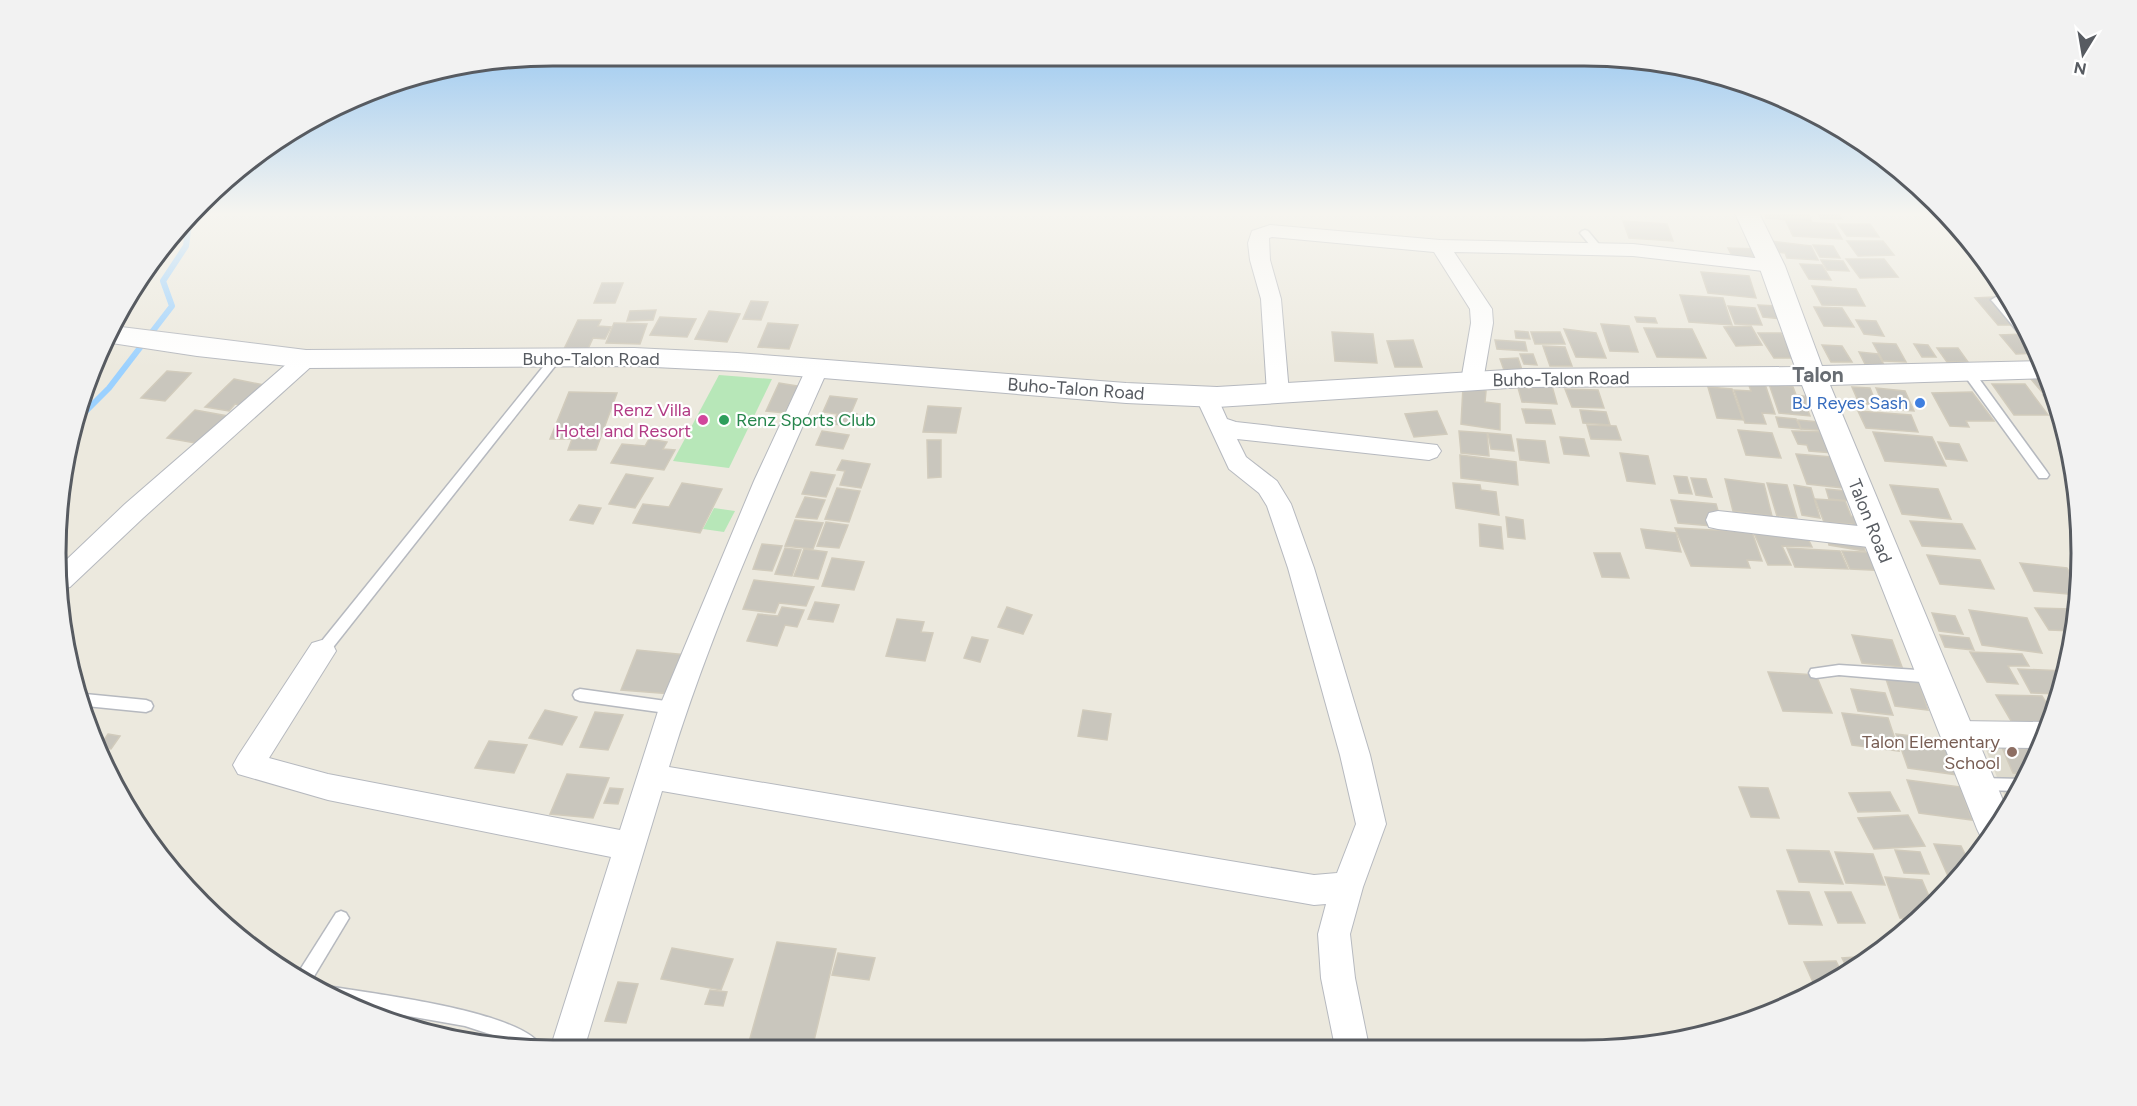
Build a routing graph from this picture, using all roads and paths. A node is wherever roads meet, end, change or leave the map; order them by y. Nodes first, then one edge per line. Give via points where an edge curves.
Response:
1 (1261, 265) edge
2 (1452, 265) edge
3 (1760, 265) edge
4 (1772, 266) joint
5 (1996, 300) dead end
6 (2008, 314) edge
7 (118, 335) edge
8 (306, 359) junction
9 (555, 359) junction
10 (817, 369) junction
11 (2035, 370) edge
12 (1968, 372) junction
13 (1812, 376) junction
14 (1472, 381) junction
15 (1278, 393) junction
16 (1206, 396) junction
17 (1218, 424) junction
18 (1429, 451) dead end
19 (2043, 475) dead end
20 (1718, 520) dead end
21 (1877, 538) junction
22 (67, 575) edge
23 (322, 651) joint
24 (1816, 673) dead end
25 (1934, 678) junction
26 (580, 695) dead end
27 (89, 700) edge
28 (146, 706) dead end
29 (673, 708) junction
30 (1956, 734) junction
31 (2036, 735) edge
32 (652, 773) junction
33 (1977, 784) junction
34 (2012, 785) edge
35 (1992, 819) edge
36 (630, 846) junction
37 (1347, 887) junction
38 (341, 918) dead end
39 (307, 974) edge
40 (360, 1000) edge
41 (519, 1039) edge
42 (570, 1040) edge
43 (1351, 1040) edge

1 - 15 street via 1271,296
2 - 14 street via 1481,309
3 - 4 street
4 - 13 street, Talon Road
5 - 6 lane
7 - 8 street, Buho-Talon Road
8 - 9 street, Buho-Talon Road
8 - 22 street
9 - 10 street, Buho-Talon Road via 634,357
9 - 23 lane
10 - 16 street, Buho-Talon Road
10 - 29 street via 766,481
11 - 12 street, Buho-Talon Road
12 - 13 street, Buho-Talon Road
12 - 19 lane
13 - 14 street, Buho-Talon Road
13 - 21 street, Talon Road
14 - 15 street, Buho-Talon Road
15 - 16 street, Buho-Talon Road
16 - 17 street
17 - 18 street via 1233,430
17 - 37 street via 1237,463 1268,487 1280,504 1355,755 1371,824
20 - 21 street
21 - 25 street, Talon Road
23 - 36 street via 248,765 328,787
24 - 25 lane via 1839,670
25 - 30 street, Talon Road
26 - 29 lane
27 - 28 lane
29 - 32 street
30 - 31 street
30 - 33 street, Talon Road
32 - 36 street
32 - 37 street via 671,782 1314,890
33 - 34 lane
33 - 35 street, Talon Road
36 - 42 street
37 - 43 street via 1334,934
38 - 39 lane
40 - 41 lane via 465,1018

